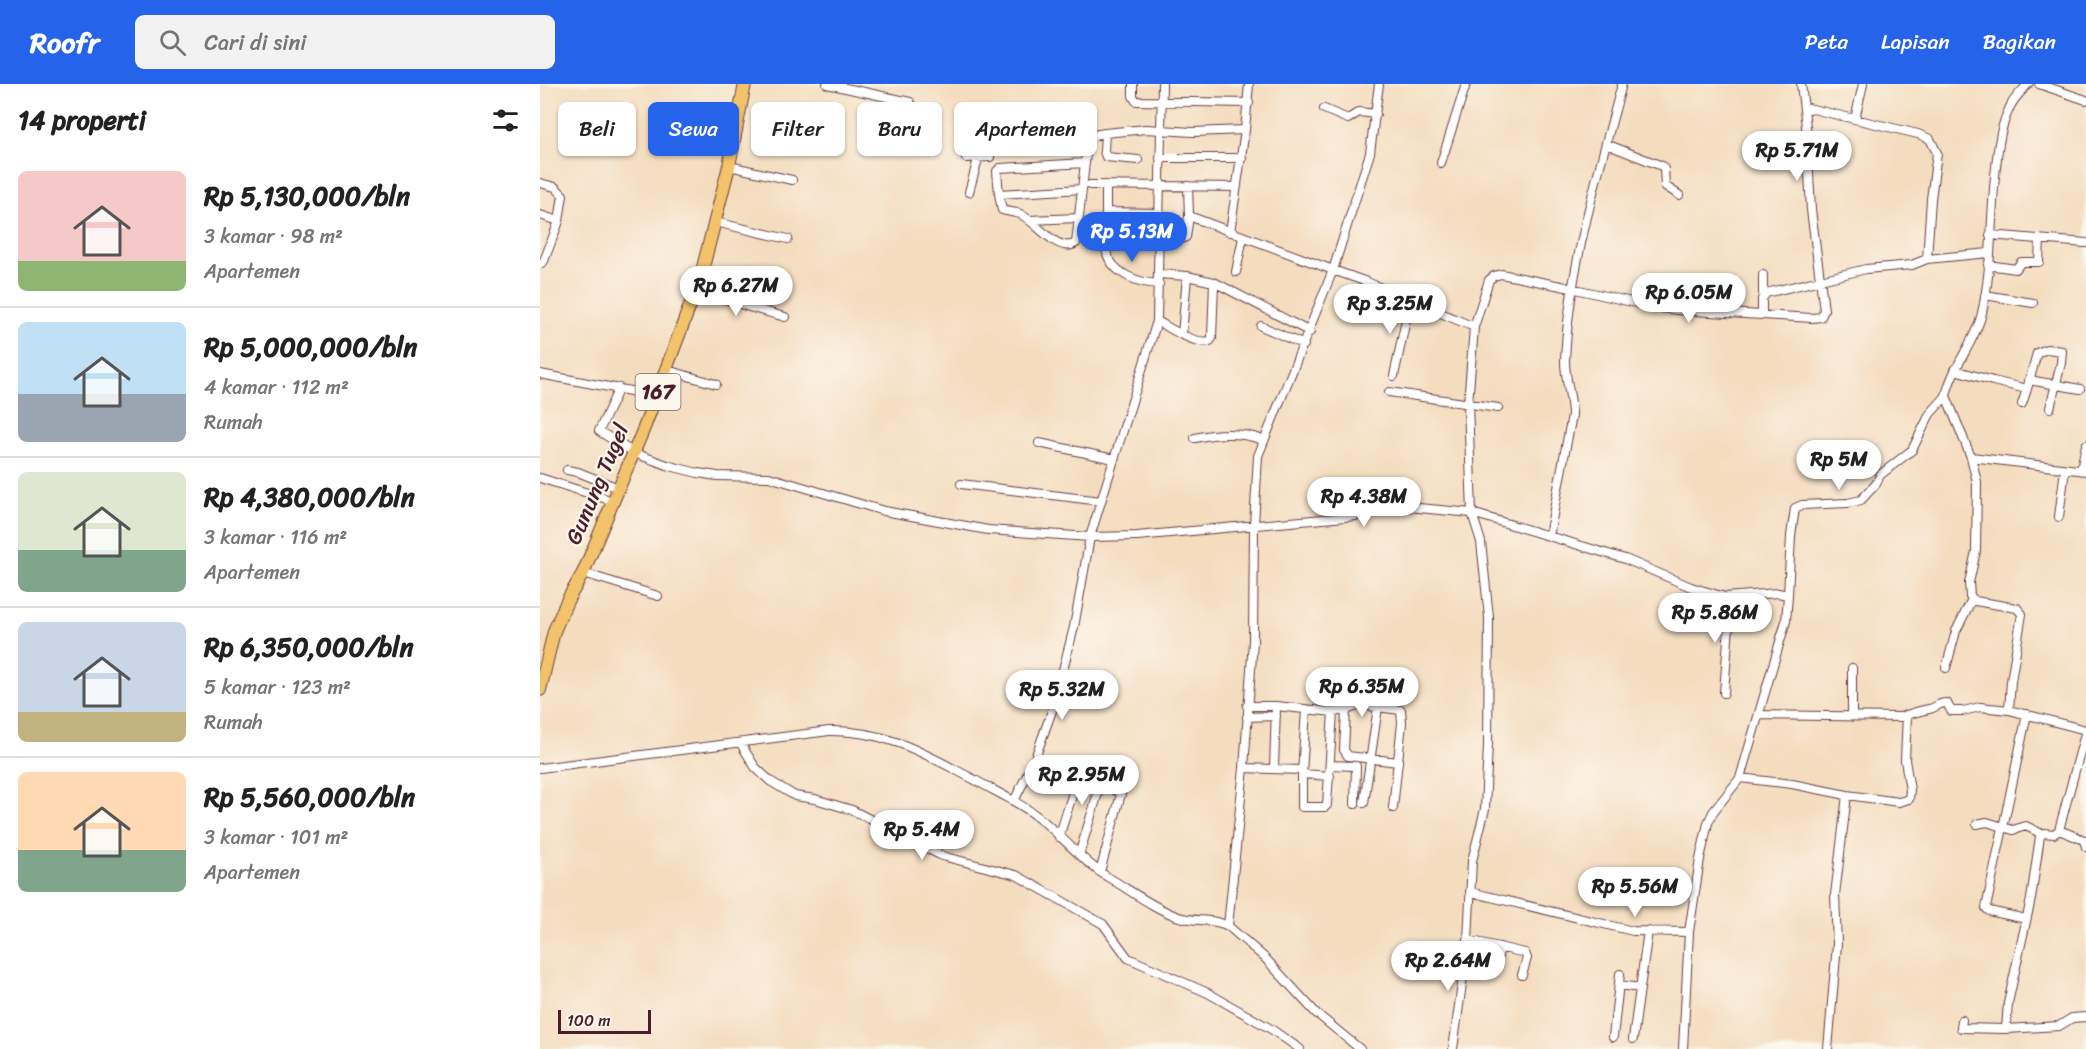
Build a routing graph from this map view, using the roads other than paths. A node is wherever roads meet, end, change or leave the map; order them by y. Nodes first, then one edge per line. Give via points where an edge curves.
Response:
1 (745, 84) edge
2 (827, 84) edge
3 (1133, 84) edge
4 (1162, 84) edge
5 (1249, 84) edge
6 (1379, 84) edge
7 (1466, 84) edge
8 (1622, 84) edge
9 (1801, 84) edge
10 (1863, 84) edge
11 (2028, 84) edge
12 (2039, 84) edge
13 (2086, 100) edge
14 (910, 102) dead end
15 (1162, 102) junction
16 (1249, 103) junction
17 (1804, 107) junction
18 (1324, 109) dead end
19 (1376, 114) junction
20 (1855, 119) junction
21 (1161, 129) junction
22 (1245, 130) junction
23 (1105, 132) junction
24 (1097, 134) edge
25 (1606, 144) junction
26 (990, 156) edge
27 (1086, 156) edge
28 (966, 158) dead end
29 (1160, 158) junction
30 (1242, 158) junction
31 (978, 159) junction
32 (1138, 160) dead end
33 (1085, 163) junction
34 (1441, 163) dead end
35 (729, 166) junction
36 (792, 180) dead end
37 (540, 183) edge
38 (1090, 185) dead end
39 (1106, 185) junction
40 (1160, 185) junction
41 (1188, 186) junction
42 (1237, 187) junction
43 (1082, 189) junction
44 (969, 192) dead end
45 (999, 194) junction
46 (1678, 195) dead end
47 (1106, 212) junction
48 (1160, 213) junction
49 (540, 215) edge
50 (1189, 216) junction
51 (1078, 218) junction
52 (559, 220) junction
53 (1029, 220) junction
54 (715, 222) junction
55 (1230, 232) junction
56 (1990, 235) junction
57 (1243, 237) junction
58 (788, 239) dead end
59 (2040, 239) junction
60 (1159, 240) junction
61 (1105, 241) junction
62 (540, 243) edge
63 (2086, 243) edge
64 (550, 245) junction
65 (1989, 253) junction
66 (1927, 259) junction
67 (540, 264) edge
68 (1988, 265) junction
69 (1333, 270) junction
70 (1236, 272) dead end
71 (1159, 274) junction
72 (1763, 275) dead end
73 (1187, 276) junction
74 (1818, 280) junction
75 (1214, 282) junction
76 (1159, 284) junction
77 (1571, 288) junction
78 (696, 289) junction
79 (1763, 294) junction
80 (1985, 295) junction
81 (1410, 301) junction
82 (2033, 303) dead end
83 (1762, 315) junction
84 (785, 317) dead end
85 (1157, 321) junction
86 (1261, 326) dead end
87 (1474, 327) junction
88 (1310, 332) junction
89 (1182, 335) junction
90 (1304, 345) junction
91 (667, 370) junction
92 (1955, 370) junction
93 (540, 374) edge
94 (1394, 376) dead end
95 (2029, 380) junction
96 (716, 384) dead end
97 (2056, 385) junction
98 (619, 388) junction
99 (2027, 389) junction
100 (2080, 389) dead end
101 (1389, 392) dead end
102 (657, 396) junction
103 (1946, 396) junction
104 (1468, 404) junction
105 (2022, 404) dead end
106 (1498, 408) dead end
107 (2050, 408) dead end
108 (1195, 438) dead end
109 (1263, 440) junction
110 (1039, 443) dead end
111 (2086, 445) edge
112 (634, 453) junction
113 (1971, 457) junction
114 (1114, 459) junction
115 (2065, 469) junction
116 (567, 470) dead end
117 (2083, 470) edge
118 (540, 478) edge
119 (961, 484) dead end
120 (618, 488) junction
121 (613, 501) junction
122 (1101, 501) junction
123 (1472, 513) junction
124 (2059, 517) dead end
125 (1254, 525) junction
126 (1549, 536) junction
127 (1090, 537) junction
128 (583, 573) junction
129 (1788, 595) junction
130 (658, 596) dead end
131 (1731, 598) junction
132 (1972, 598) junction
133 (1852, 668) dead end
134 (1946, 668) dead end
135 (541, 682) edge
136 (1724, 693) dead end
137 (1247, 706) junction
138 (1276, 706) junction
139 (1378, 707) junction
140 (1306, 709) junction
141 (1346, 711) junction
142 (2009, 711) junction
143 (1333, 712) junction
144 (1911, 713) junction
145 (2027, 714) junction
146 (1758, 715) junction
147 (1276, 716) junction
148 (1247, 717) junction
149 (1852, 717) junction
150 (2086, 730) edge
151 (741, 744) junction
152 (1370, 759) junction
153 (1398, 762) junction
154 (1330, 765) junction
155 (540, 768) edge
156 (1244, 768) junction
157 (1274, 769) junction
158 (1302, 772) junction
159 (1330, 776) junction
160 (1740, 778) junction
161 (1102, 780) junction
162 (1847, 795) junction
163 (1014, 801) junction
164 (1393, 808) dead end
165 (1977, 824) dead end
166 (2003, 828) junction
167 (2059, 830) junction
168 (2042, 834) junction
169 (1059, 837) junction
170 (2086, 847) edge
171 (1079, 855) junction
172 (1100, 872) junction
173 (1470, 892) junction
174 (2026, 919) junction
175 (1228, 926) junction
176 (1648, 931) junction
177 (1689, 932) junction
178 (1468, 940) junction
179 (1500, 947) junction
180 (1497, 966) dead end
181 (1620, 974) dead end
182 (1522, 975) dead end
183 (1619, 985) junction
184 (1640, 988) junction
185 (2086, 1017) edge
186 (1962, 1020) dead end
187 (2006, 1029) junction
188 (1613, 1037) dead end
189 (1633, 1039) dead end
190 (1300, 1049) edge
191 (1360, 1049) edge
192 (1453, 1049) edge
193 (1683, 1049) edge
194 (1828, 1049) edge

1 - 35 main road, Gunung Tugel / 167
2 - 14 street
3 - 15 street via 1134,100
4 - 15 street
5 - 16 street
6 - 19 street
7 - 34 street
8 - 25 street
9 - 17 street
10 - 20 street
11 - 56 street via 2002,126
12 - 13 street
15 - 16 street
15 - 21 street
16 - 22 street
17 - 20 street
17 - 74 street
18 - 19 street via 1348,119 1359,112
19 - 69 street via 1370,153
20 - 66 street via 1918,134 1934,145
21 - 22 street
21 - 23 street
21 - 29 street
22 - 30 street
23 - 24 street
23 - 32 street via 1106,157
25 - 46 street via 1662,166 1665,186
25 - 77 street
26 - 31 street
27 - 33 street
28 - 31 street
29 - 30 street
29 - 40 street
30 - 42 street
31 - 44 street
33 - 43 street
33 - 45 street via 1000,168
35 - 36 street
35 - 54 main road, Gunung Tugel / 167
37 - 52 street via 562,192
38 - 39 street
39 - 40 street
39 - 47 street
40 - 41 street
40 - 48 street
41 - 42 street
41 - 50 street
42 - 55 street
43 - 45 street
43 - 51 street
45 - 53 street via 1002,210
47 - 48 street
47 - 61 street
48 - 60 street
49 - 52 street
50 - 55 street
50 - 60 street via 1186,237
51 - 53 street
51 - 53 street via 1076,243 1067,246
52 - 64 street
54 - 58 street
54 - 78 main road, Gunung Tugel / 167
55 - 57 street
56 - 59 street
56 - 65 street
57 - 69 street
57 - 70 street
59 - 63 street
59 - 68 street via 2038,262 2021,262 2016,269
60 - 61 street
60 - 71 street
61 - 76 street via 1108,257 1126,275 1138,282
62 - 64 street
64 - 67 street
65 - 66 street
65 - 68 street
66 - 74 street via 1912,265 1866,269
68 - 80 street
69 - 81 street
69 - 88 street
71 - 73 street
71 - 76 street
72 - 79 street
73 - 75 street
73 - 89 street
74 - 79 street
74 - 83 street via 1824,312 1821,317
75 - 88 street
75 - 89 street via 1212,338 1204,342
76 - 85 street
77 - 83 street via 1659,308
77 - 87 street via 1501,274 1494,276 1489,280
77 - 126 street via 1565,362 1572,415
78 - 84 street
78 - 91 main road, Gunung Tugel / 167
79 - 83 street
80 - 82 street
80 - 92 street via 1975,334
81 - 87 street
81 - 94 street
85 - 89 street
85 - 114 street
86 - 90 street
87 - 104 street
88 - 90 street
90 - 109 street
91 - 96 street
91 - 102 main road, Gunung Tugel / 167
92 - 99 street
92 - 103 street
93 - 98 street
95 - 97 street
95 - 97 street via 2037,353 2047,349 2061,351
95 - 99 street
97 - 100 street
97 - 107 street
98 - 102 street
98 - 112 street via 599,431
99 - 105 street
101 - 104 street
102 - 112 main road, Gunung Tugel / 167
103 - 113 street
103 - 129 street via 1930,414 1912,450 1881,476 1861,500 1795,508
104 - 106 street
104 - 123 street
108 - 109 street via 1227,434
109 - 125 street via 1257,462
110 - 114 street
111 - 117 street
112 - 120 main road, Gunung Tugel / 167
112 - 127 street via 698,473 770,477 884,511 988,530
113 - 115 street
113 - 132 street via 1978,499 1976,551 1969,584
114 - 122 street
115 - 117 street
115 - 124 street
116 - 120 street
118 - 121 street
119 - 122 street
120 - 121 main road, Gunung Tugel / 167
121 - 128 main road, Gunung Tugel / 167
122 - 127 street
123 - 125 street via 1387,505 1356,516
123 - 126 street
123 - 173 street via 1485,564 1490,676 1485,809 1472,861
125 - 127 street
125 - 137 street via 1253,641
126 - 131 street
127 - 163 street via 1074,627 1054,705 1034,761
128 - 130 street
128 - 135 main road, Gunung Tugel / 167 via 554,631
129 - 131 street
129 - 146 street via 1786,621
131 - 136 street
132 - 134 street via 1956,631
132 - 142 street via 2017,608 2022,614
133 - 149 street
137 - 138 street
137 - 148 street
138 - 140 street
138 - 147 street
139 - 141 street via 1357,706
139 - 152 street
139 - 153 street via 1402,711
140 - 143 street
140 - 158 street
141 - 143 street
141 - 152 street via 1344,753
142 - 144 street via 1951,711 1943,702
142 - 145 street
143 - 154 street
144 - 149 street via 1900,717
144 - 162 street via 1905,760 1909,799 1899,802
145 - 150 street
145 - 166 street
146 - 149 street
146 - 160 street
147 - 148 street
147 - 157 street
148 - 156 street
150 - 167 street
151 - 155 street
151 - 163 street via 829,731 890,738
151 - 190 street via 755,767 795,795 852,810 942,856 1016,875 1103,924 1128,958 1208,993
152 - 153 street
152 - 154 street via 1359,803 1356,766
153 - 164 street
154 - 159 street
156 - 157 street
156 - 175 street
157 - 158 street
158 - 159 street
158 - 159 street via 1302,807 1327,806
160 - 162 street
160 - 177 street via 1708,823
161 - 169 street via 1081,767
161 - 171 street
161 - 172 street via 1121,794
162 - 194 street via 1835,895 1837,944
163 - 169 street
165 - 166 street via 1987,822
166 - 168 street via 2026,826
166 - 174 street via 1986,909
167 - 168 street
167 - 170 street via 2084,840
168 - 174 street
169 - 171 street
171 - 172 street
172 - 175 street via 1170,914
173 - 176 street via 1633,931
173 - 178 street
174 - 187 street
175 - 191 street via 1266,958 1316,1013
176 - 177 street
176 - 184 street
177 - 193 street
178 - 179 street
178 - 192 street
179 - 180 street
179 - 182 street via 1525,953
181 - 183 street
183 - 184 street
183 - 188 street
184 - 189 street
185 - 187 street via 2072,1018 2059,1026
186 - 187 street via 1961,1028

